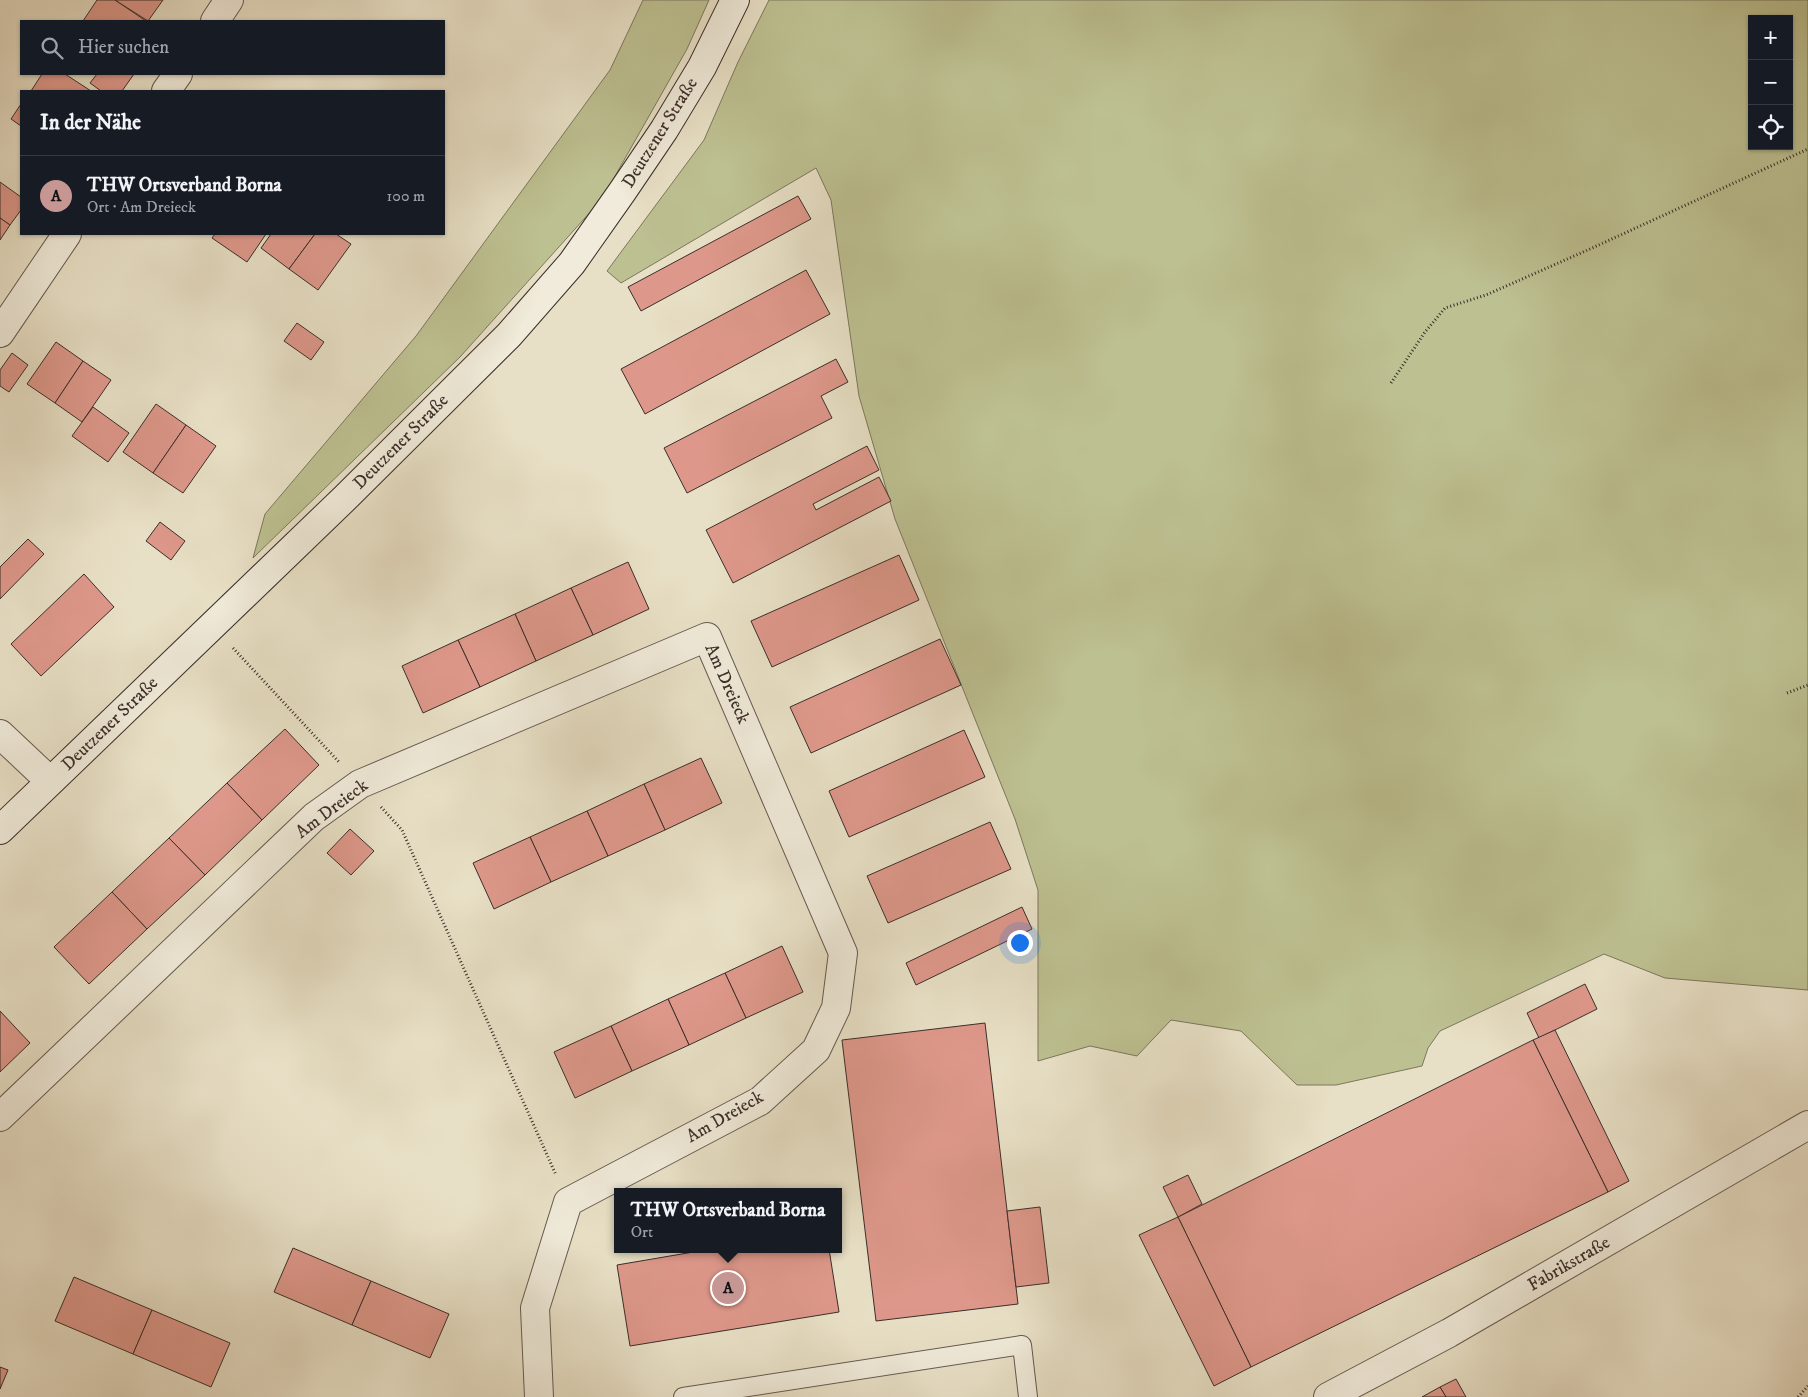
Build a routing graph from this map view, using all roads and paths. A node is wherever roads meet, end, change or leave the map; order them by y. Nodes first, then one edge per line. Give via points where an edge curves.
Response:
1 (229, 0) edge
2 (735, 0) edge
3 (216, 20) edge
4 (177, 75) edge
5 (167, 90) edge
6 (1808, 149) edge
7 (66, 235) edge
8 (0, 332) edge
9 (1391, 383) dead end
10 (212, 625) junction
11 (1808, 685) edge
12 (1787, 693) dead end
13 (0, 734) edge
14 (50, 781) junction
15 (360, 784) junction
16 (0, 830) edge
17 (0, 1117) edge
18 (1808, 1125) edge
19 (568, 1202) junction
20 (1808, 1386) edge
21 (539, 1397) edge
22 (683, 1397) edge
23 (1028, 1397) edge
24 (1328, 1397) edge
25 (1798, 1397) edge

1 - 3 street
2 - 10 street, Deutzener Straße via 702,66 664,130 572,263 509,335
4 - 5 street
6 - 9 path via 1486,295 1445,308 1424,332
7 - 8 street
10 - 14 street, Deutzener Straße
10 - 15 path
11 - 12 path
13 - 14 street
14 - 16 street, Deutzener Straße
15 - 17 street, Am Dreieck via 314,818
15 - 19 path via 402,830
15 - 19 street, Am Dreieck via 707,637 843,953 836,1008 816,1050 760,1101
18 - 24 street, Fabrikstraße via 1449,1333
19 - 21 street via 535,1308
20 - 25 path
22 - 23 lane via 1022,1345

